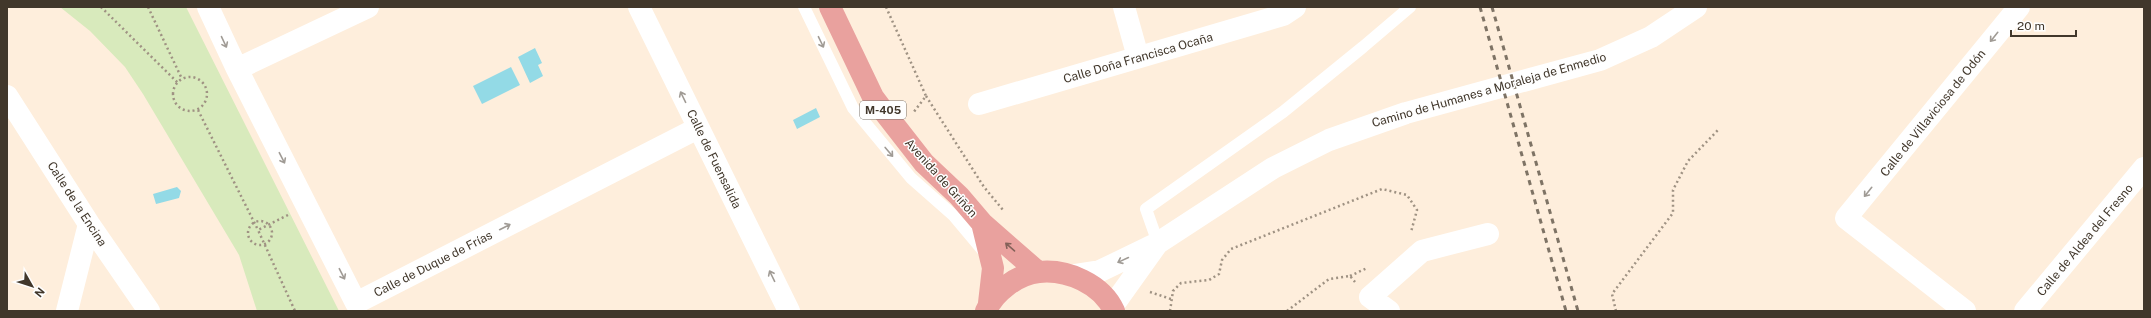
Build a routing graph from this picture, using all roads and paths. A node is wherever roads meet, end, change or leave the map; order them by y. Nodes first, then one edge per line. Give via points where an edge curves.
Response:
1 (101, 7) edge
2 (148, 7) edge
3 (208, 7) edge
4 (368, 7) edge
5 (639, 7) edge
6 (804, 7) edge
7 (830, 7) edge
8 (886, 7) edge
9 (1124, 7) edge
10 (1295, 7) edge
11 (1410, 7) edge
12 (1696, 7) edge
13 (2019, 7) edge
14 (1138, 57) junction
15 (237, 69) junction
16 (182, 80) junction
17 (178, 83) junction
18 (7, 96) edge
19 (926, 96) junction
20 (979, 104) dead end
21 (198, 110) junction
22 (698, 128) junction
23 (1719, 129) dead end
24 (898, 130) junction
25 (2144, 168) edge
26 (307, 206) junction
27 (1004, 211) dead end
28 (982, 223) junction
29 (89, 224) junction
30 (258, 230) junction
31 (1488, 234) dead end
32 (1410, 236) dead end
33 (248, 237) joint
34 (1158, 243) junction
35 (990, 260) junction
36 (1370, 266) dead end
37 (1038, 272) junction
38 (1074, 275) junction
39 (1350, 276) junction
40 (1129, 284) junction
41 (1370, 296) junction
42 (1171, 299) junction
43 (987, 307) edge
44 (1113, 309) edge
45 (67, 311) edge
46 (149, 311) edge
47 (295, 311) edge
48 (789, 311) edge
49 (1170, 311) edge
50 (1287, 311) edge
51 (1389, 311) edge
52 (1616, 311) edge
53 (1965, 311) edge
54 (2025, 311) edge

1 - 17 path
2 - 16 path
3 -> 15 street, Calle de Duque de Frías
4 - 15 street
22 -> 5 street, Calle de Fuensalida
6 -> 35 lane via 853,108 911,178 953,215
7 - 24 main road, Avenida de Griñón / M-405 via 873,96
8 - 19 path
9 - 14 street
10 - 14 street, Calle Doña Francisca Ocaña via 1283,15
11 - 34 lane via 1283,112 1146,210
12 - 34 street, Camino de Humanes a Moraleja de Enmedio via 1651,37 1600,60 1406,113 1329,140 1273,168
13 -> 53 street, Calle de Villaviciosa de Odón via 1846,218
14 - 20 street, Calle Doña Francisca Ocaña
15 -> 26 street, Calle de Duque de Frías
16 - 17 path
16 - 21 path via 187,77 198,79 206,86 207,97
17 - 21 path via 173,94 177,105 186,111
18 - 29 street, Calle de la Encina
19 - 24 path
19 - 27 path via 984,187
21 - 30 path
26 -> 22 street, Calle de Duque de Frías via 356,303
48 -> 22 street, Calle de Fuensalida
23 - 52 path via 1688,161 1673,190 1672,213 1612,294
24 - 28 main road, Avenida de Griñón / M-405 via 924,163 959,196
25 - 54 street, Calle de Aldea del Fresno
26 - 30 path
28 - 35 main road, Avenida de Griñón / M-405
37 -> 28 main road, Avenida de Griñón / M-405
29 - 45 street
29 - 46 street, Calle de la Encina
30 - 47 path
31 - 41 street via 1422,251
32 - 42 path via 1417,210 1407,195 1382,189 1231,249 1222,260 1219,274 1209,280 1181,283 1173,291
33 - 33 path via 253,243 264,244 271,236 270,228 264,222 257,222 248,229
34 -> 38 street, Camino de Humanes a Moraleja de Enmedio via 1100,271
34 - 40 street, Camino de Humanes a Moraleja de Enmedio
35 - 43 main road, Avenida de Griñón / M-405 via 993,268
36 - 39 path
37 - 38 main road, M-405
37 - 43 main road, M-405 via 1015,280
38 - 44 main road, M-405 via 1096,288
39 - 41 path
39 - 50 path via 1329,280
40 - 42 path
40 - 44 street, Camino de Humanes a Moraleja de Enmedio
41 - 51 street
42 - 49 path

